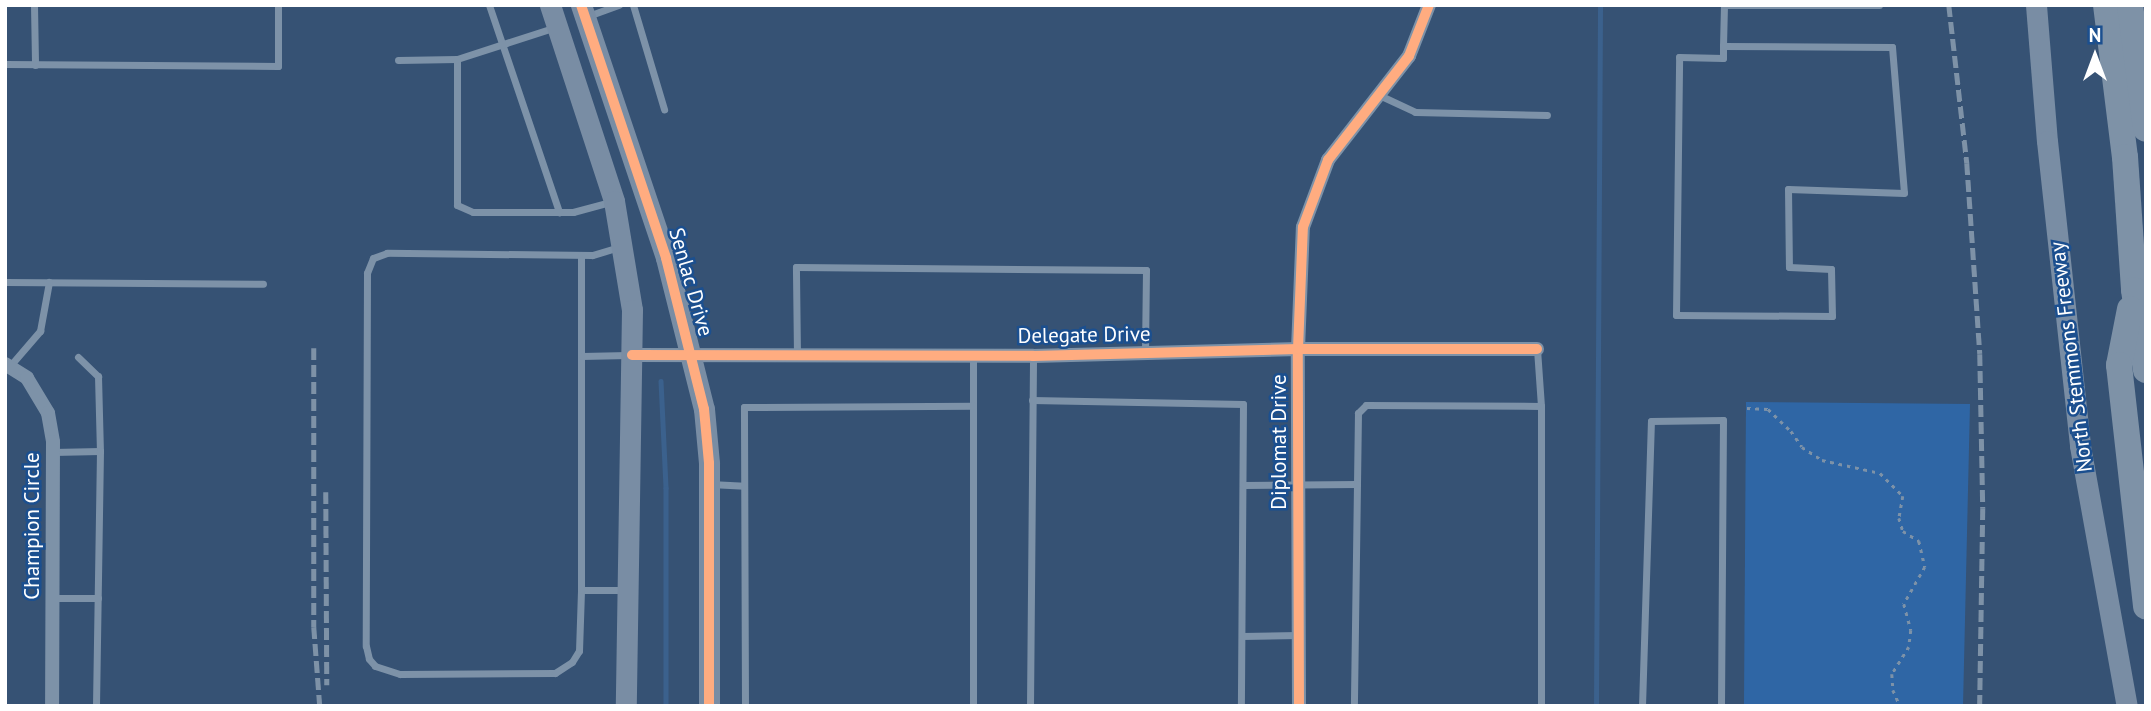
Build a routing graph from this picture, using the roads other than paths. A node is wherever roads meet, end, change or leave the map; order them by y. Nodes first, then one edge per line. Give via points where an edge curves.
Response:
1 (34, 5) edge
2 (278, 5) edge
3 (489, 5) edge
4 (550, 5) edge
5 (619, 5) edge
6 (633, 5) edge
7 (1429, 5) edge
8 (1724, 5) edge
9 (1879, 5) edge
10 (2036, 5) edge
11 (2106, 5) edge
12 (2130, 5) edge
13 (582, 11) edge
14 (556, 27) junction
15 (503, 46) junction
16 (1723, 46) junction
17 (457, 59) junction
18 (398, 60) dead end
19 (5, 64) edge
20 (34, 65) junction
21 (1378, 95) junction
22 (664, 108) dead end
23 (1547, 115) dead end
24 (2146, 129) edge
25 (614, 201) junction
26 (559, 212) junction
27 (623, 246) junction
28 (581, 255) junction
29 (5, 282) edge
30 (49, 282) junction
31 (263, 284) dead end
32 (2134, 290) junction
33 (1298, 349) junction
34 (1537, 349) joint
35 (1146, 354) junction
36 (632, 355) junction
37 (582, 356) junction
38 (797, 356) junction
39 (973, 356) junction
40 (1033, 356) junction
41 (78, 357) dead end
42 (692, 357) junction
43 (7, 365) edge
44 (2146, 370) edge
45 (1032, 400) junction
46 (973, 406) junction
47 (1541, 406) junction
48 (100, 451) junction
49 (53, 452) junction
50 (709, 484) junction
51 (1357, 484) junction
52 (1243, 485) junction
53 (1299, 485) junction
54 (744, 486) junction
55 (581, 590) junction
56 (628, 590) junction
57 (53, 598) junction
58 (98, 598) junction
59 (2146, 606) edge
60 (1298, 635) junction
61 (1242, 636) junction
62 (52, 706) edge
63 (96, 706) edge
64 (626, 706) edge
65 (709, 706) edge
66 (744, 706) edge
67 (973, 706) edge
68 (1030, 706) edge
69 (1241, 706) edge
70 (1299, 706) edge
71 (1354, 706) edge
72 (1541, 706) edge
73 (1642, 706) edge
74 (1721, 706) edge
75 (2127, 706) edge

1 - 20 lane
2 - 20 lane via 278,66
3 - 15 lane
4 - 14 street
5 - 13 lane
6 - 22 lane
7 - 21 street, Diplomat Drive via 1409,56
8 - 9 lane
8 - 16 lane
10 - 75 street, North Stemmons Freeway via 2080,446
11 - 32 highway via 2125,157
12 - 24 highway
13 - 14 street
13 - 42 street, Senlac Drive via 666,258
14 - 15 lane
14 - 25 street
15 - 17 lane
15 - 26 lane
16 - 16 lane via 1723,58 1679,57 1676,315 1832,316 1831,269 1789,267 1788,189 1904,193 1892,47
17 - 18 lane
17 - 26 lane via 457,205 473,212
19 - 20 lane
21 - 23 lane via 1415,112
21 - 33 street, Diplomat Drive via 1335,149 1309,205 1300,248
25 - 26 lane via 583,211
25 - 27 street
27 - 28 lane
27 - 36 street via 632,310
28 - 37 lane
28 - 55 lane via 387,253 373,258 367,273 369,659 375,666 400,674 562,671 579,651
29 - 30 lane
30 - 31 lane
30 - 43 lane via 40,331
32 - 44 highway
32 - 59 highway via 2119,365
33 - 34 street, Delegate Drive
33 - 35 street, Delegate Drive
33 - 53 street, Diplomat Drive
34 - 47 lane
35 - 38 lane via 1146,270 796,267
35 - 40 street, Delegate Drive
36 - 37 lane
36 - 42 street, Delegate Drive
36 - 56 street
37 - 55 lane
38 - 39 street, Delegate Drive
38 - 42 street, Delegate Drive
39 - 40 street, Delegate Drive
39 - 46 lane
40 - 45 lane
41 - 48 lane via 98,376
42 - 50 street, Senlac Drive via 704,409
43 - 49 street, Champion Circle via 27,378 48,413
45 - 52 lane via 1243,404
45 - 68 lane
46 - 54 lane via 744,407
46 - 67 lane
47 - 51 lane via 1366,405 1357,413
47 - 72 lane
48 - 49 lane
48 - 58 lane
49 - 57 street, Champion Circle
50 - 54 lane
50 - 65 street, Senlac Drive
51 - 53 lane
51 - 71 lane
52 - 53 lane
52 - 61 lane
53 - 60 street, Diplomat Drive
54 - 66 lane
55 - 56 lane
56 - 64 street
57 - 58 lane
57 - 62 street, Champion Circle
58 - 63 lane
60 - 61 lane
60 - 70 street, Diplomat Drive
61 - 69 lane
73 - 74 lane via 1651,421 1723,420

